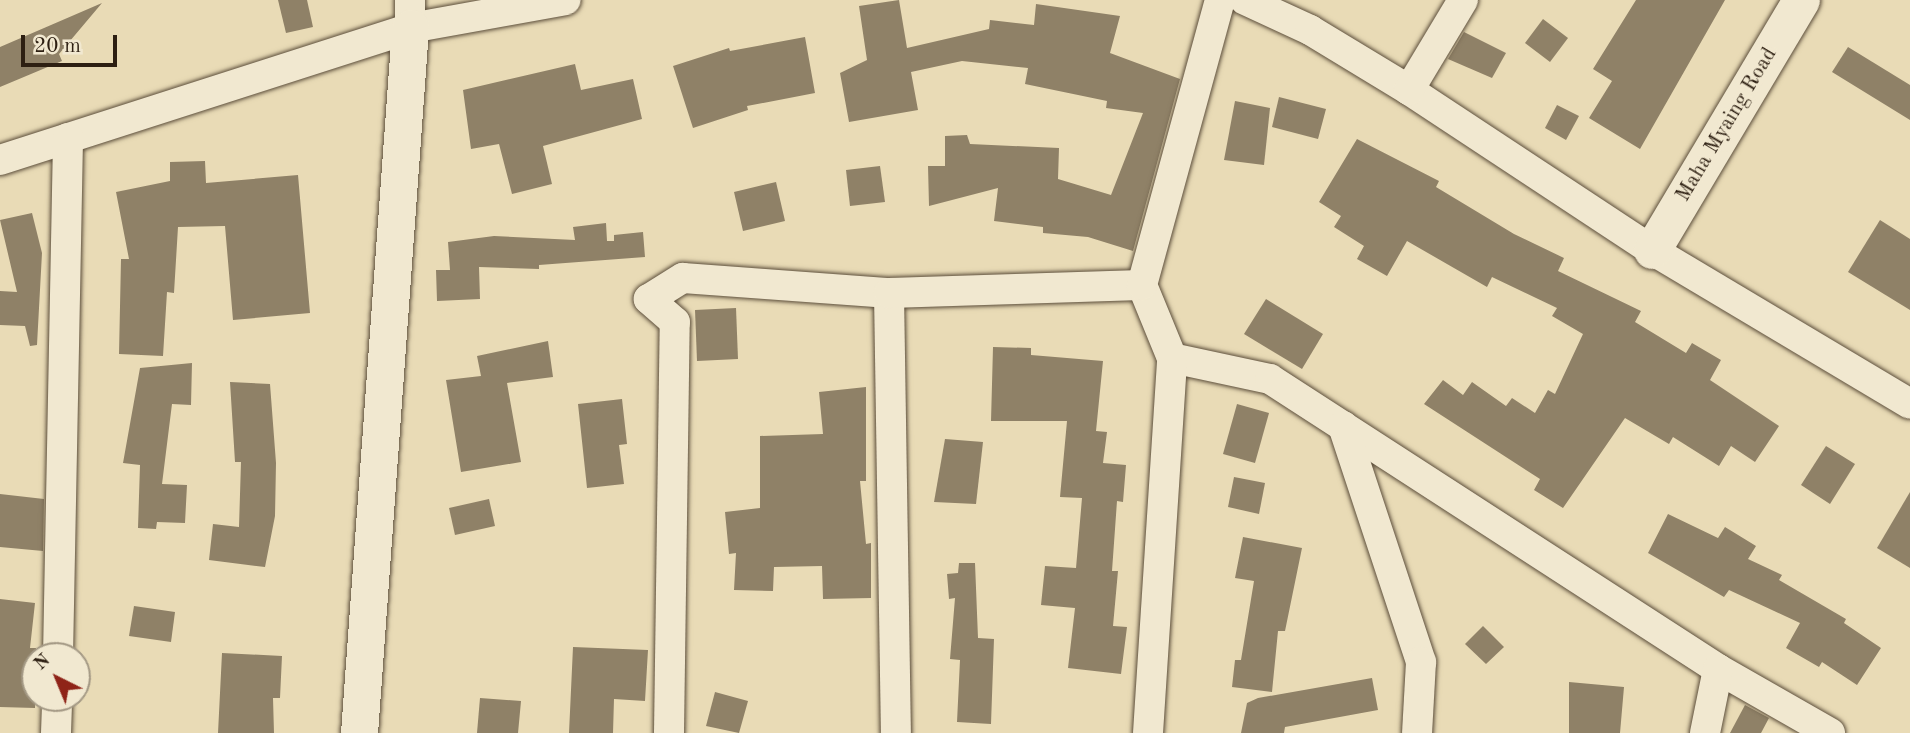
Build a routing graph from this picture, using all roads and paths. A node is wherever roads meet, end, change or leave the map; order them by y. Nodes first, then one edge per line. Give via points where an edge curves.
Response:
1 (565, 0) edge
2 (1220, 0) edge
3 (1245, 0) edge
4 (1463, 0) edge
5 (1801, 0) edge
6 (410, 14) edge
7 (1409, 90) junction
8 (68, 138) junction
9 (0, 160) edge
10 (1652, 250) junction
11 (1142, 285) junction
12 (889, 293) junction
13 (1172, 358) junction
14 (1910, 404) edge
15 (1343, 426) junction
16 (58, 642) edge
17 (1718, 669) junction
18 (57, 712) edge
19 (56, 733) edge
20 (359, 733) edge
21 (669, 733) edge
22 (896, 733) edge
23 (1148, 733) edge
24 (1416, 733) edge
25 (1705, 733) edge
26 (1830, 733) edge

1 - 6 street
2 - 11 street
3 - 7 street via 1310,30
4 - 7 street
5 - 10 street, Maha Myaing Road
6 - 8 street
6 - 20 street
7 - 10 street
8 - 9 street
8 - 16 street
10 - 14 street
11 - 12 street
11 - 13 street
12 - 21 street via 683,278 649,299 675,322
12 - 22 street
13 - 15 street via 1270,379
13 - 23 street
15 - 17 street
15 - 24 street via 1421,662
17 - 25 street
17 - 26 street
18 - 19 street

